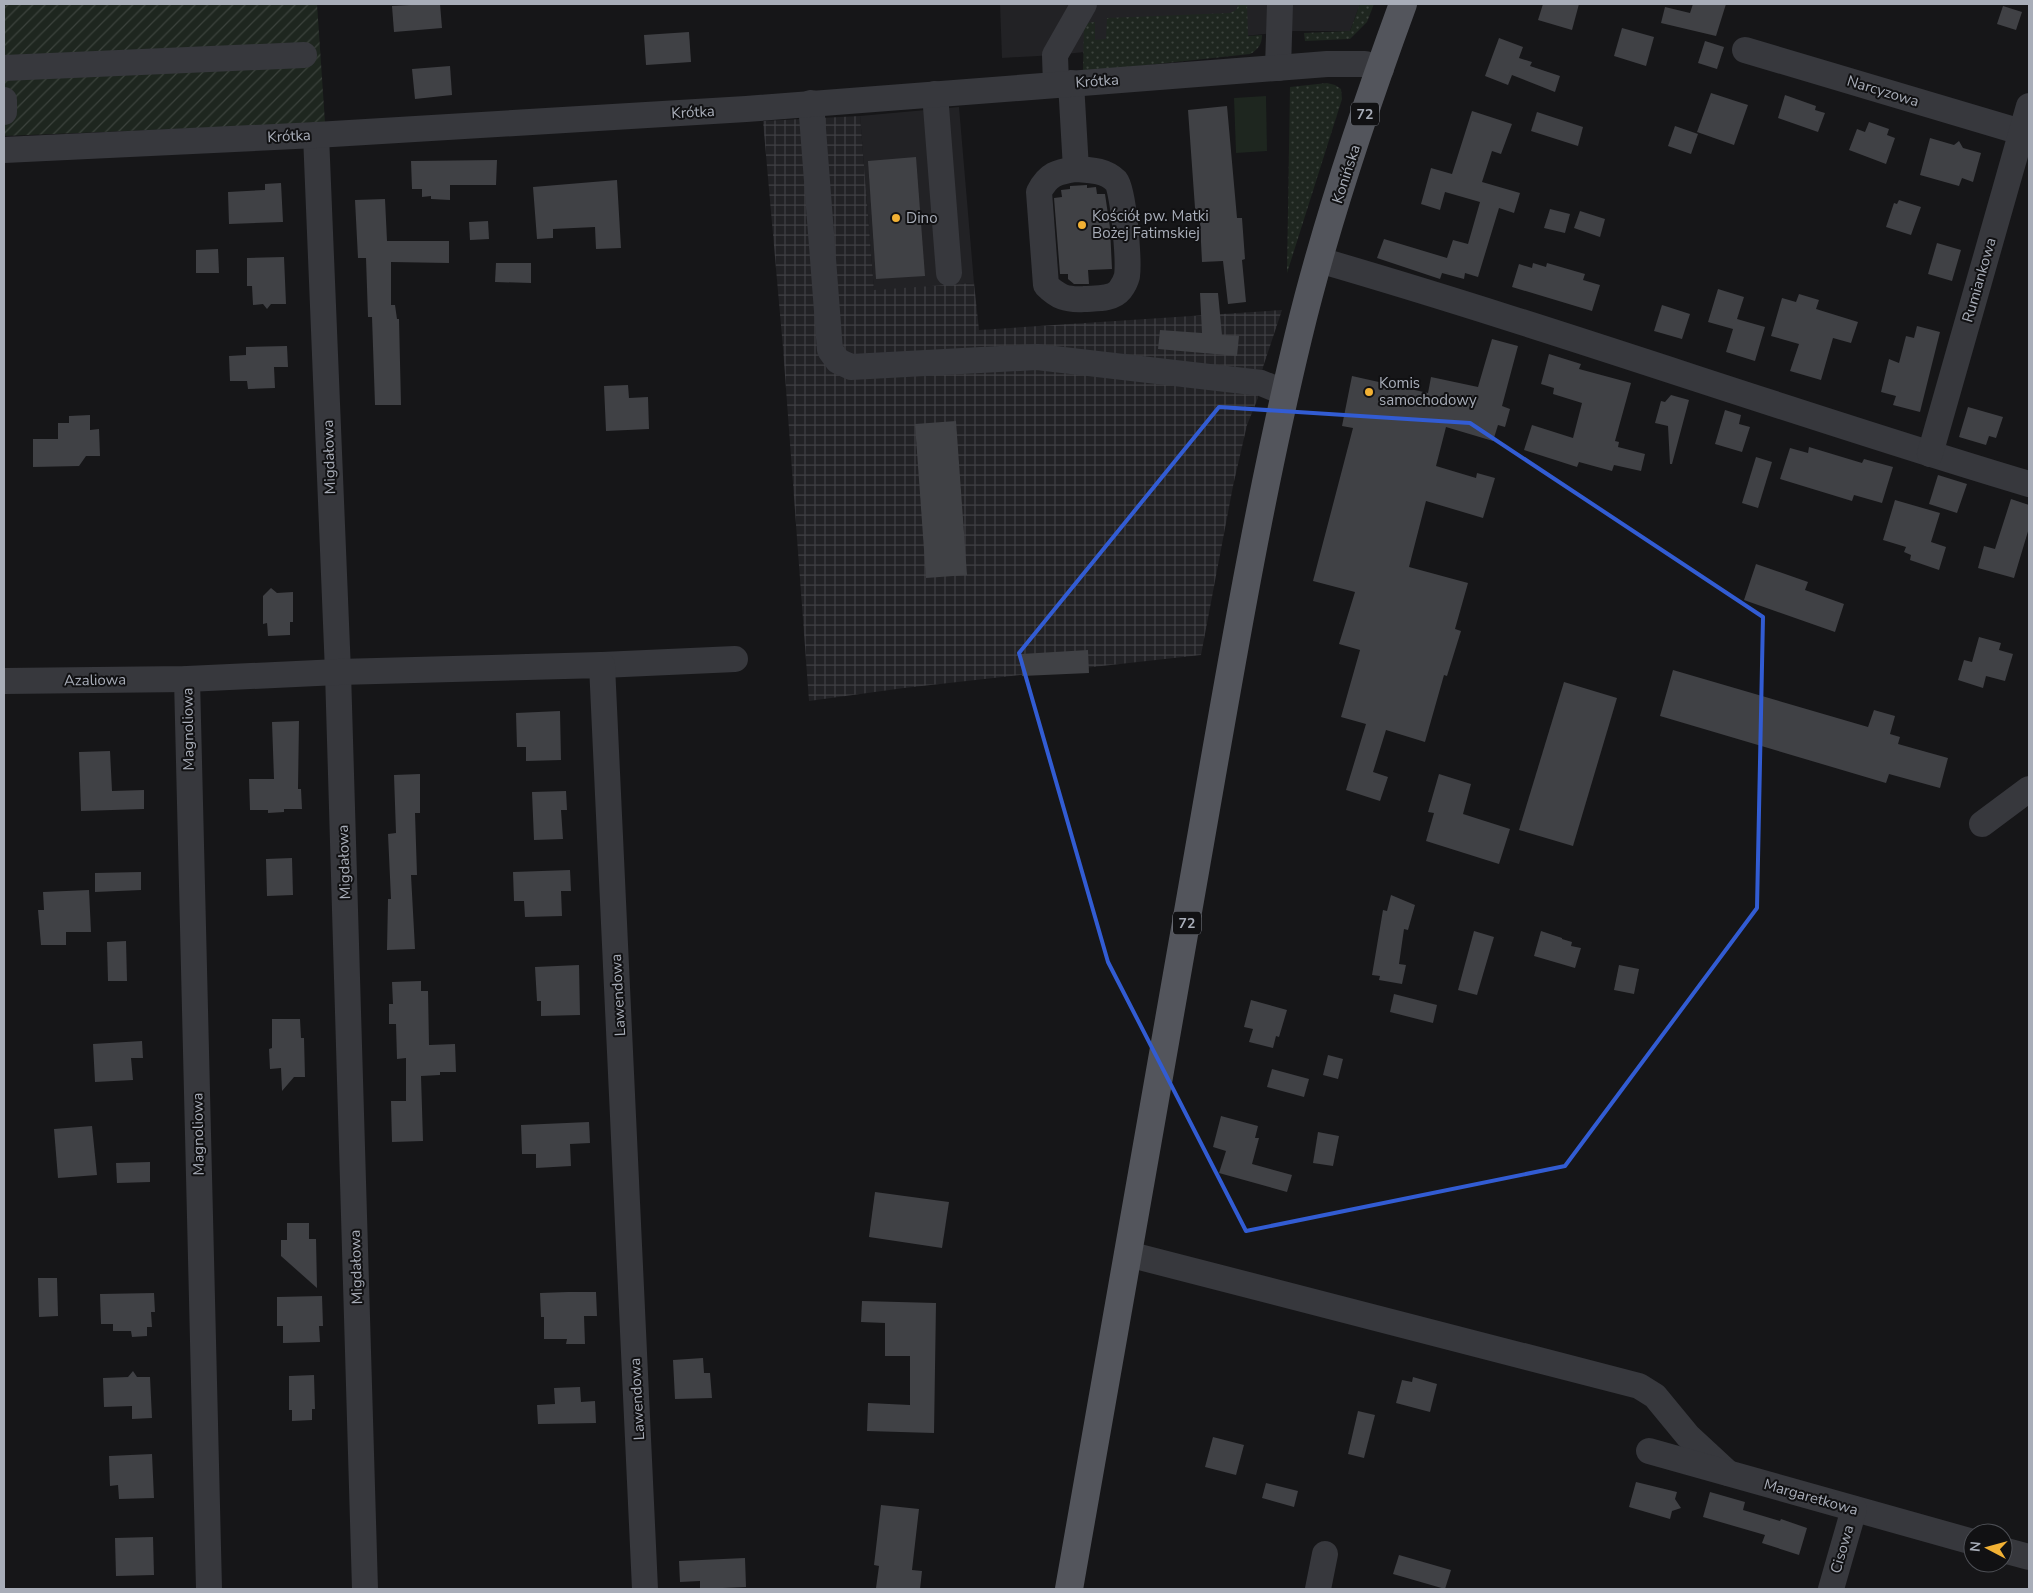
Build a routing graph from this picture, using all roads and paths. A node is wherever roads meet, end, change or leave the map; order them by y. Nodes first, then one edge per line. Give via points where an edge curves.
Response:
1 (1084, 4) edge
2 (1280, 4) edge
3 (1403, 4) edge
4 (1746, 50) dead end
5 (304, 55) dead end
6 (4, 68) edge
7 (1278, 68) junction
8 (1381, 69) junction
9 (1064, 84) junction
10 (935, 94) junction
11 (4, 100) edge
12 (811, 104) junction
13 (2029, 106) edge
14 (4, 112) edge
15 (2021, 132) junction
16 (316, 135) junction
17 (4, 150) edge
18 (1076, 169) junction
19 (1319, 260) junction
20 (949, 273) dead end
21 (1286, 394) junction
22 (1930, 454) junction
23 (2029, 484) edge
24 (735, 659) dead end
25 (602, 664) junction
26 (338, 672) junction
27 (187, 679) junction
28 (4, 681) edge
29 (2029, 789) edge
30 (1982, 824) dead end
31 (1128, 1254) junction
32 (1649, 1450) dead end
33 (1728, 1473) junction
34 (1854, 1510) junction
35 (1963, 1539) edge
36 (2013, 1553) edge
37 (1325, 1554) dead end
38 (2029, 1557) edge
39 (209, 1589) edge
40 (365, 1589) edge
41 (646, 1589) edge
42 (1070, 1589) edge
43 (1318, 1589) edge
44 (1831, 1589) edge

1 - 9 street via 1055,55
2 - 7 street
3 - 8 main road, Konińska / 72
4 - 15 street, Narcyzowa
5 - 6 street
7 - 8 street, Krótka via 1349,63
7 - 9 street, Krótka
8 - 19 main road, Konińska / 72
9 - 10 street, Krótka
9 - 18 street
10 - 12 street, Krótka
10 - 20 street
11 - 14 street
12 - 16 street, Krótka
12 - 21 street via 830,350 838,361 851,367 1037,357 1261,383
13 - 15 street, Rumiankowa
15 - 22 street, Rumiankowa
16 - 17 street, Krótka
16 - 26 street, Migdałowa
18 - 18 street via 1054,174 1044,182 1039,192 1046,285 1056,296 1074,299 1107,297 1119,291 1127,278 1122,197 1116,182 1104,173
19 - 21 main road, 72
19 - 22 street via 1471,304
21 - 31 main road, 72 via 1234,652
22 - 23 street
24 - 25 street
25 - 26 street
25 - 41 street, Lawendowa
26 - 27 street, Azaliowa
26 - 40 street, Migdałowa
27 - 28 street, Azaliowa
27 - 39 street, Magnoliowa
29 - 30 street
31 - 33 street via 1639,1386 1655,1396 1688,1436
31 - 42 main road, 72
32 - 33 street, Margaretkowa
33 - 34 street, Margaretkowa
34 - 35 street, Margaretkowa
34 - 44 street, Cisowa
36 - 38 street
37 - 43 street

